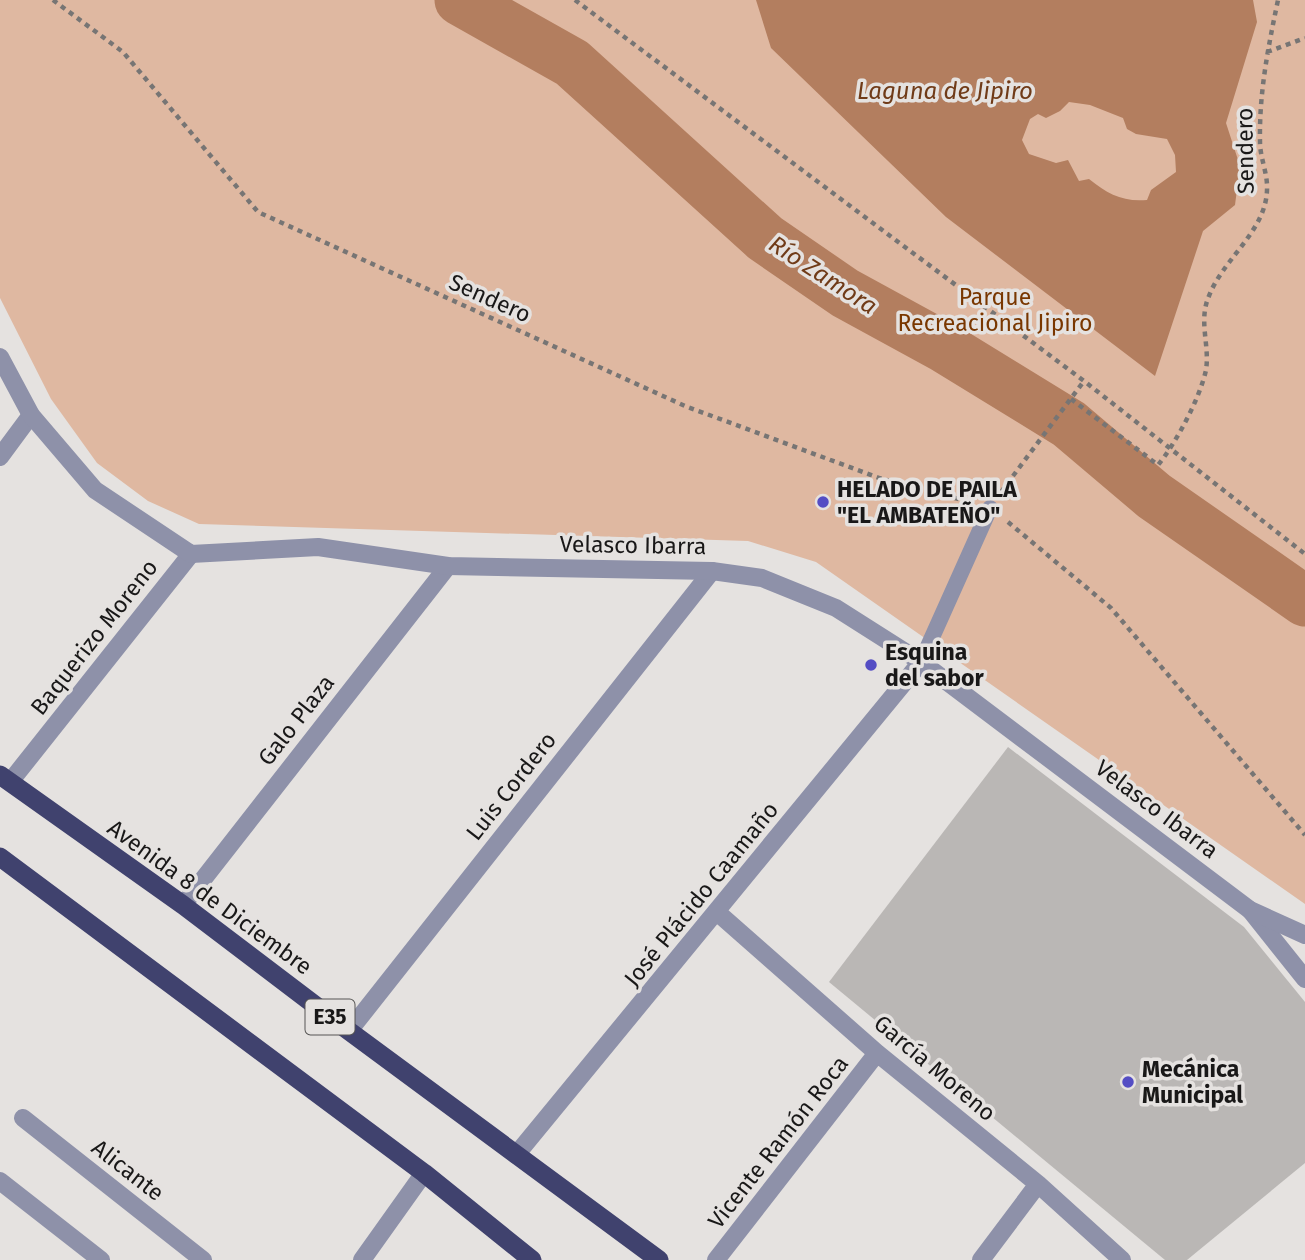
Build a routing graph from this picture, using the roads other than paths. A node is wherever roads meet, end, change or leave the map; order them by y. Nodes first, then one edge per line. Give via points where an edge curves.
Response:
1 (0, 357) edge
2 (31, 415) junction
3 (0, 457) edge
4 (990, 508) road end
5 (191, 554) junction
6 (448, 566) junction
7 (712, 571) junction
8 (921, 662) junction
9 (5, 778) edge
10 (0, 857) edge
11 (183, 905) junction
12 (1250, 909) junction
13 (718, 913) junction
14 (1305, 934) edge
15 (1305, 979) edge
16 (349, 1031) junction
17 (877, 1053) junction
18 (23, 1118) dead end
19 (516, 1155) junction
20 (424, 1173) junction
21 (0, 1181) edge
22 (1038, 1184) junction
23 (101, 1260) edge
24 (203, 1260) edge
25 (362, 1260) edge
26 (532, 1260) edge
27 (659, 1260) edge
28 (716, 1260) edge
29 (981, 1260) edge
30 (1122, 1260) edge

1 - 2 street
2 - 3 street
2 - 5 street via 96,489
4 - 8 street
5 - 6 street, Velasco Ibarra via 318,547
5 - 9 street, Baquerizo Moreno
6 - 7 street, Velasco Ibarra
6 - 11 street, Galo Plaza
7 - 8 street, Velasco Ibarra via 762,578 836,608
7 - 16 street, Luis Cordero
8 - 12 street, Velasco Ibarra
8 - 13 street, José Plácido Caamaño
9 - 11 highway, Avenida 8 de Diciembre / E35
10 - 20 highway
11 - 16 highway, Avenida 8 de Diciembre / E35
12 - 14 street, Velasco Ibarra
12 - 15 street, Velasco Ibarra
13 - 17 street, García Moreno
13 - 19 street, José Plácido Caamaño
16 - 19 highway, Avenida 8 de Diciembre / E35
17 - 22 street, García Moreno
17 - 28 street, Vicente Ramón Roca
18 - 24 street, Alicante
19 - 27 highway, Avenida 8 de Diciembre / E35
20 - 25 street
20 - 26 highway
21 - 23 street
22 - 29 street
22 - 30 street, García Moreno

